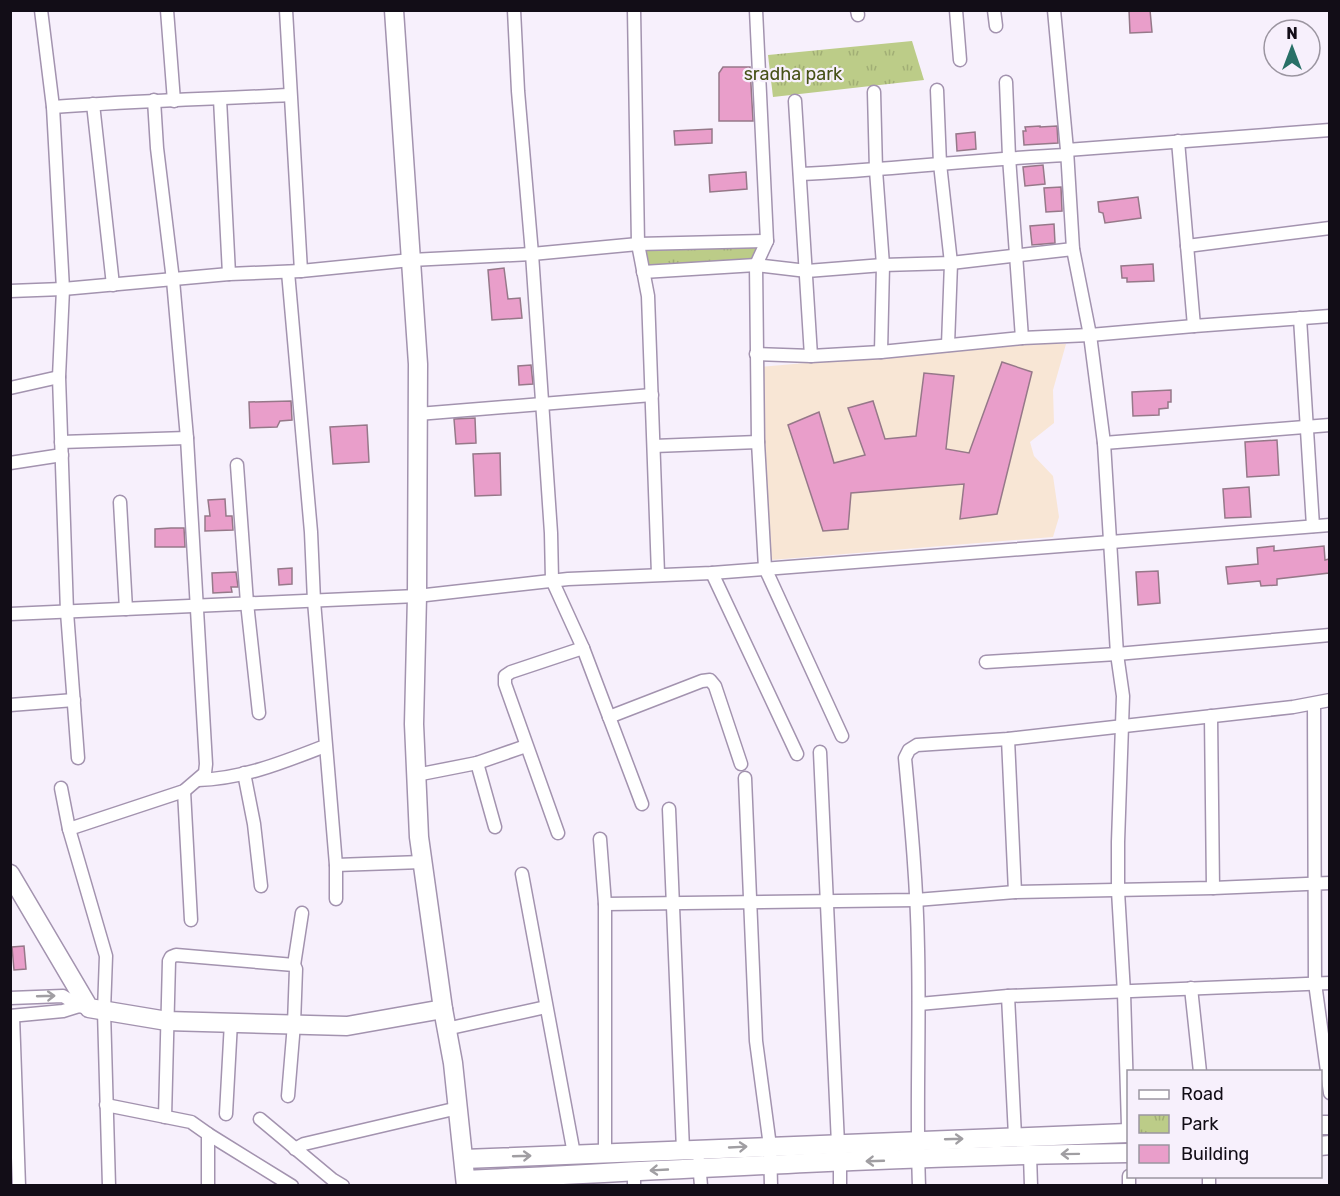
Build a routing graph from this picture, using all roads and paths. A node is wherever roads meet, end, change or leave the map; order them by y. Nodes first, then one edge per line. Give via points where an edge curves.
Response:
1 (41, 10) edge
2 (167, 10) edge
3 (286, 10) edge
4 (394, 10) edge
5 (514, 10) edge
6 (634, 10) edge
7 (756, 10) edge
8 (956, 10) edge
9 (994, 10) edge
10 (1054, 10) edge
11 (996, 26) dead end
12 (960, 60) dead end
13 (1006, 82) dead end
14 (938, 90) dead end
15 (874, 92) dead end
16 (290, 95) junction
17 (220, 99) junction
18 (154, 100) junction
19 (174, 101) junction
20 (795, 101) dead end
21 (93, 104) junction
22 (53, 107) junction
23 (1329, 130) edge
24 (1178, 141) junction
25 (1067, 152) junction
26 (1009, 157) junction
27 (940, 164) junction
28 (876, 170) junction
29 (800, 174) junction
30 (1329, 228) edge
31 (767, 241) junction
32 (638, 244) junction
33 (1187, 246) junction
34 (1073, 249) junction
35 (532, 254) junction
36 (1015, 255) junction
37 (411, 260) junction
38 (951, 263) junction
39 (756, 265) junction
40 (883, 265) junction
41 (807, 271) junction
42 (294, 272) junction
43 (643, 273) junction
44 (229, 274) junction
45 (173, 280) junction
46 (113, 285) junction
47 (63, 289) junction
48 (10, 291) edge
49 (1329, 316) edge
50 (1300, 318) junction
51 (1194, 326) junction
52 (1090, 335) junction
53 (1022, 338) junction
54 (948, 345) junction
55 (881, 352) junction
56 (756, 354) junction
57 (811, 356) junction
58 (59, 377) junction
59 (10, 388) edge
60 (652, 395) junction
61 (543, 404) junction
62 (418, 414) junction
63 (1329, 424) edge
64 (1306, 427) junction
65 (187, 438) junction
66 (758, 442) junction
67 (1104, 443) junction
68 (654, 446) junction
69 (61, 448) junction
70 (10, 462) edge
71 (237, 465) dead end
72 (120, 502) dead end
73 (1329, 525) edge
74 (1313, 526) junction
75 (1110, 542) junction
76 (765, 568) junction
77 (712, 573) junction
78 (658, 574) junction
79 (552, 580) junction
80 (417, 596) junction
81 (314, 601) junction
82 (247, 603) junction
83 (197, 605) junction
84 (126, 609) junction
85 (67, 612) junction
86 (10, 615) edge
87 (1329, 635) edge
88 (583, 648) junction
89 (1117, 654) junction
90 (986, 662) dead end
91 (74, 700) junction
92 (1329, 700) edge
93 (1314, 704) junction
94 (10, 705) edge
95 (259, 713) dead end
96 (1211, 716) junction
97 (609, 717) junction
98 (1121, 726) junction
99 (842, 736) dead end
100 (1008, 739) junction
101 (325, 746) junction
102 (526, 746) junction
103 (820, 752) dead end
104 (797, 754) dead end
105 (78, 758) dead end
106 (477, 763) junction
107 (741, 764) dead end
108 (244, 773) junction
109 (416, 775) junction
110 (745, 778) dead end
111 (198, 780) junction
112 (61, 788) dead end
113 (184, 791) junction
114 (642, 804) dead end
115 (669, 809) dead end
116 (495, 827) dead end
117 (69, 829) junction
118 (558, 833) dead end
119 (600, 839) dead end
120 (422, 862) junction
121 (336, 865) junction
122 (522, 874) dead end
123 (12, 879) edge
124 (1329, 883) edge
125 (1314, 884) junction
126 (261, 886) dead end
127 (1213, 888) junction
128 (1118, 891) junction
129 (1015, 892) junction
130 (336, 899) dead end
131 (916, 900) junction
132 (826, 901) junction
133 (751, 902) junction
134 (672, 903) junction
135 (605, 904) junction
136 (302, 913) dead end
137 (191, 920) dead end
138 (294, 964) junction
139 (1315, 983) junction
140 (1329, 983) edge
141 (1191, 988) junction
142 (1124, 993) junction
143 (1008, 996) junction
144 (10, 998) edge
145 (919, 1004) junction
146 (546, 1007) junction
147 (91, 1008) junction
148 (443, 1009) junction
149 (12, 1016) edge
150 (167, 1021) junction
151 (231, 1022) junction
152 (294, 1024) junction
153 (447, 1029) junction
154 (1200, 1070) edge
155 (1127, 1093) edge
156 (1329, 1093) edge
157 (288, 1095) dead end
158 (106, 1105) junction
159 (458, 1108) junction
160 (226, 1114) dead end
161 (165, 1117) junction
162 (260, 1119) dead end
163 (1127, 1133) edge
164 (208, 1134) junction
165 (1015, 1136) junction
166 (917, 1140) junction
167 (838, 1144) junction
168 (770, 1146) junction
169 (295, 1149) junction
170 (690, 1150) junction
171 (604, 1153) junction
172 (1127, 1153) edge
173 (570, 1155) junction
174 (1030, 1155) junction
175 (464, 1159) junction
176 (918, 1160) junction
177 (840, 1162) junction
178 (771, 1165) junction
179 (700, 1177) edge
180 (634, 1179) edge
181 (565, 1180) edge
182 (466, 1183) edge
183 (19, 1185) edge
184 (109, 1185) edge
185 (208, 1185) edge
186 (292, 1185) edge
187 (343, 1185) edge
188 (771, 1185) edge
189 (840, 1185) edge
190 (919, 1185) edge
191 (1031, 1185) edge

1 - 22 street
2 - 19 street
3 - 16 street
4 - 37 street
5 - 35 street
6 - 32 street
7 - 31 street
8 - 12 street
9 - 11 street
10 - 25 street
13 - 26 street
14 - 27 street
15 - 28 street
16 - 17 street
16 - 42 street
17 - 19 street
17 - 44 street
18 - 19 street
18 - 21 street
18 - 45 street
20 - 29 street
21 - 22 street
21 - 46 street
22 - 47 street
23 - 24 street
24 - 25 street
24 - 33 street
25 - 26 street
25 - 34 street
26 - 27 street
26 - 36 street
27 - 28 street
27 - 38 street
28 - 29 street
28 - 40 street
29 - 41 street
30 - 33 street
31 - 32 street
31 - 39 street
32 - 35 street
32 - 43 street
33 - 51 street
34 - 36 street
34 - 52 street
35 - 37 street
35 - 61 street
36 - 38 street
36 - 53 street
37 - 42 street
37 - 62 street
38 - 40 street
38 - 54 street
39 - 41 street
39 - 43 street
39 - 56 street
40 - 41 street
40 - 55 street
41 - 57 street
42 - 44 street
42 - 81 street
43 - 60 street via 648,296
44 - 45 street
45 - 46 street
45 - 65 street
46 - 47 street
47 - 48 street
47 - 58 street
49 - 50 street
50 - 51 street
50 - 64 street
51 - 52 street
52 - 53 street
52 - 67 street
53 - 54 street
54 - 55 street
55 - 57 street
56 - 57 street
56 - 66 street
58 - 59 street
58 - 69 street
60 - 61 street
60 - 68 street
61 - 62 street
61 - 79 street
62 - 80 street
63 - 64 street
64 - 67 street
64 - 74 street
65 - 69 street
65 - 83 street
66 - 68 street
66 - 76 street
67 - 75 street
68 - 78 street
69 - 70 street
69 - 85 street
71 - 82 street
72 - 84 street
73 - 74 street
74 - 75 street
75 - 76 street
75 - 89 street
76 - 77 street
76 - 99 street
77 - 78 street
77 - 104 street
78 - 79 street
79 - 80 street
79 - 88 street
80 - 81 street
80 - 109 street
81 - 82 street
81 - 101 street
82 - 83 street
82 - 95 street
83 - 84 street
83 - 111 street via 206,764 205,774
84 - 85 street
85 - 86 street
85 - 91 street
87 - 89 street
88 - 97 street
88 - 102 street via 505,676
89 - 90 street
89 - 98 street via 1123,696
91 - 94 street
91 - 105 street
92 - 93 street
93 - 96 street
93 - 125 street
96 - 98 street
96 - 127 street
97 - 107 street via 710,680
97 - 114 street
98 - 100 street
98 - 128 street
100 - 129 street
100 - 131 street via 917,745 907,754
101 - 108 street
101 - 121 street
102 - 106 street
102 - 118 street
103 - 132 street
106 - 109 street
106 - 116 street
108 - 111 street
108 - 126 street
109 - 120 street
110 - 133 street
111 - 113 street
112 - 117 street
113 - 117 street
113 - 137 street
115 - 134 street
117 - 147 street via 106,956
119 - 135 street
120 - 121 street
120 - 148 street
121 - 130 street
122 - 146 street
123 - 147 street
124 - 125 street
125 - 127 street
125 - 139 street
127 - 128 street
128 - 129 street
128 - 142 street
129 - 131 street
131 - 132 street
131 - 145 street
132 - 133 street
132 - 167 street
133 - 134 street
133 - 168 street via 756,1041
134 - 135 street
134 - 170 street
135 - 171 street
136 - 138 street
138 - 150 street via 171,957
138 - 152 street
139 - 140 street
139 - 141 street
139 - 156 street
141 - 142 street
141 - 154 street
142 - 143 street
142 - 155 street
143 - 145 street
143 - 165 street
144 -> 147 street via 63,996
145 - 166 street
146 - 153 street
146 - 173 street
147 - 149 street
147 - 150 street
147 - 158 street
148 - 152 street via 347,1026
148 - 153 street
149 - 183 street
150 - 151 street
150 - 161 street
151 - 152 street
151 - 160 street
152 - 157 street
153 - 159 street
158 - 161 street
158 - 184 street
159 - 169 street
159 - 175 street
161 - 164 street via 191,1122
162 - 169 street
163 - 165 street
164 - 185 street
164 - 186 street
166 -> 165 street
166 - 167 street
166 - 176 street
167 - 168 street
170 -> 168 street
168 - 178 street
169 - 187 street
170 - 171 street
170 - 179 street
171 - 173 street
172 -> 174 street
175 -> 173 street
173 - 181 street
174 - 176 street
174 - 191 street
175 - 182 street
176 -> 177 street
176 - 190 street
177 - 178 street
177 - 189 street
178 - 179 street
178 - 188 street
179 -> 180 street
180 - 181 street
181 - 182 street

